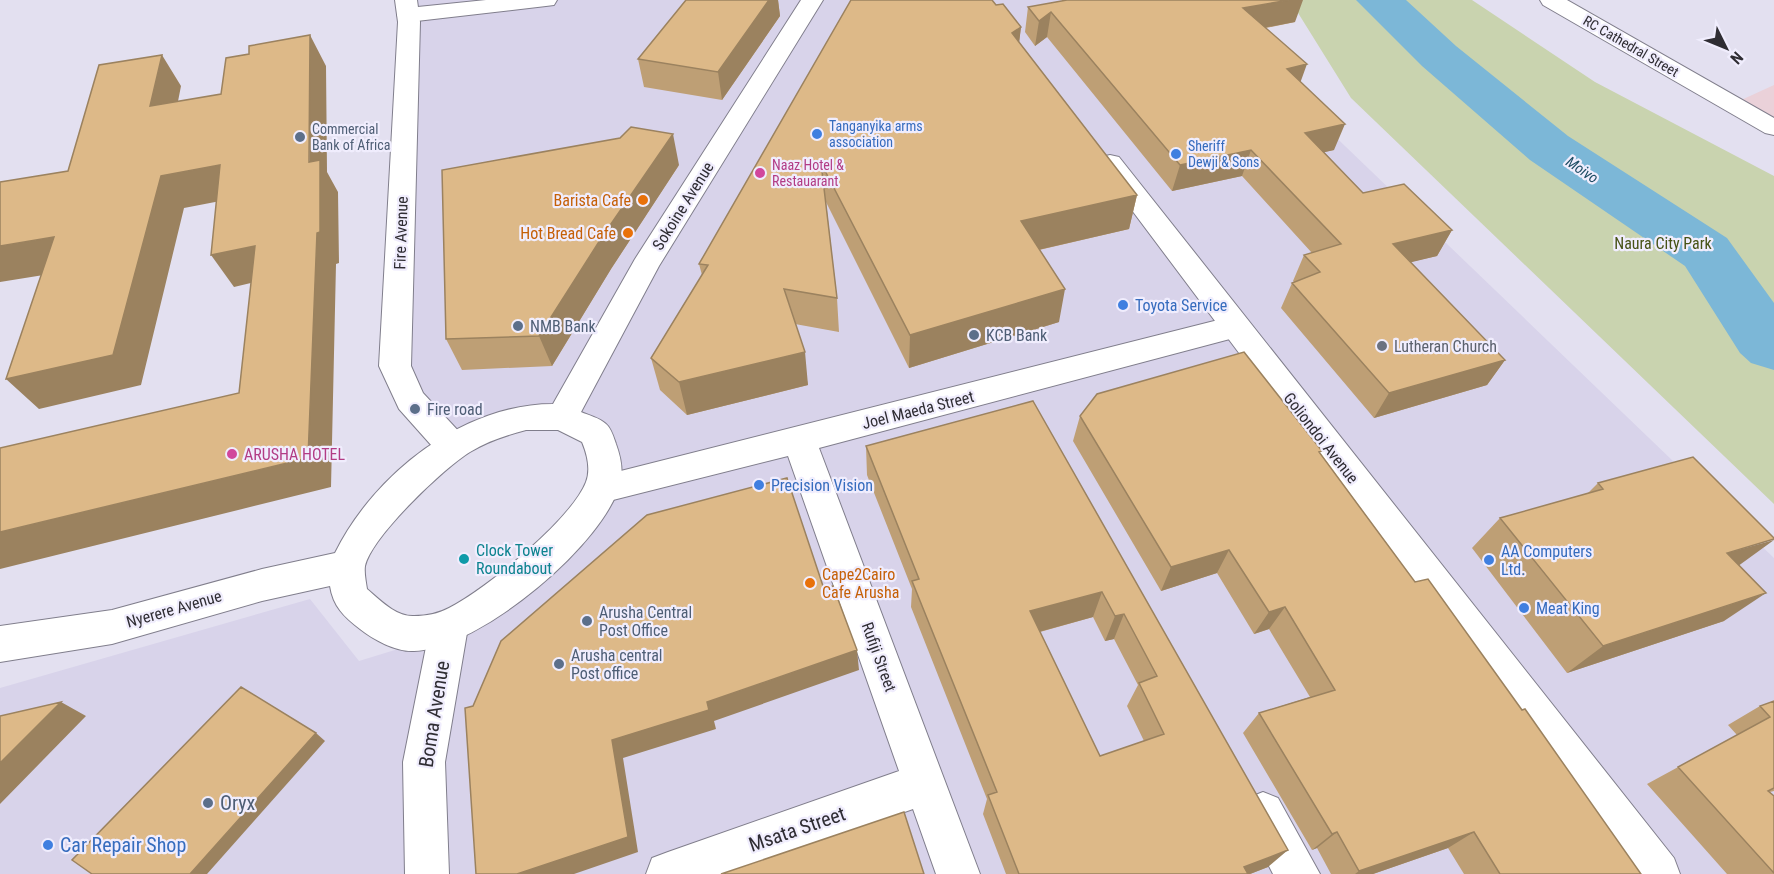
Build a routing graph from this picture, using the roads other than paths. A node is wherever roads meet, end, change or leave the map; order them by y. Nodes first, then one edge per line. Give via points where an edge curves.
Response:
1 (546, 0) edge
2 (812, 0) edge
3 (1551, 0) edge
4 (407, 7) edge
5 (1774, 128) edge
6 (1092, 139) edge
7 (1234, 327) junction
8 (562, 417) junction
9 (799, 440) junction
10 (452, 446) junction
11 (601, 489) junction
12 (347, 566) junction
13 (449, 627) junction
14 (0, 644) edge
15 (1245, 780) edge
16 (926, 783) junction
17 (427, 874) edge
18 (668, 874) edge
19 (958, 874) edge
20 (1298, 874) edge
21 (1658, 874) edge

1 - 4 street
2 - 8 street, Sokoine Avenue via 645,266
3 - 5 street, RC Cathedral Street
4 - 10 street, Fire Avenue via 396,366 410,399
6 - 7 street, Goliondoi Avenue
7 - 9 street, Joel Maeda Street via 1029,399
7 - 21 street, Goliondoi Avenue
8 - 10 street via 526,417 489,427
8 - 11 street via 595,433 605,456
9 - 11 street, Joel Maeda Street
9 - 16 street, Rufiji Street
10 - 12 street via 404,489 367,532
11 - 13 street via 533,569 492,605
12 - 13 street via 350,597 378,622 412,634
12 - 14 street, Nyerere Avenue via 112,627
13 - 17 street, Boma Avenue via 423,762
15 - 20 street
16 - 18 street, Msata Street
16 - 19 street, Rufiji Street

